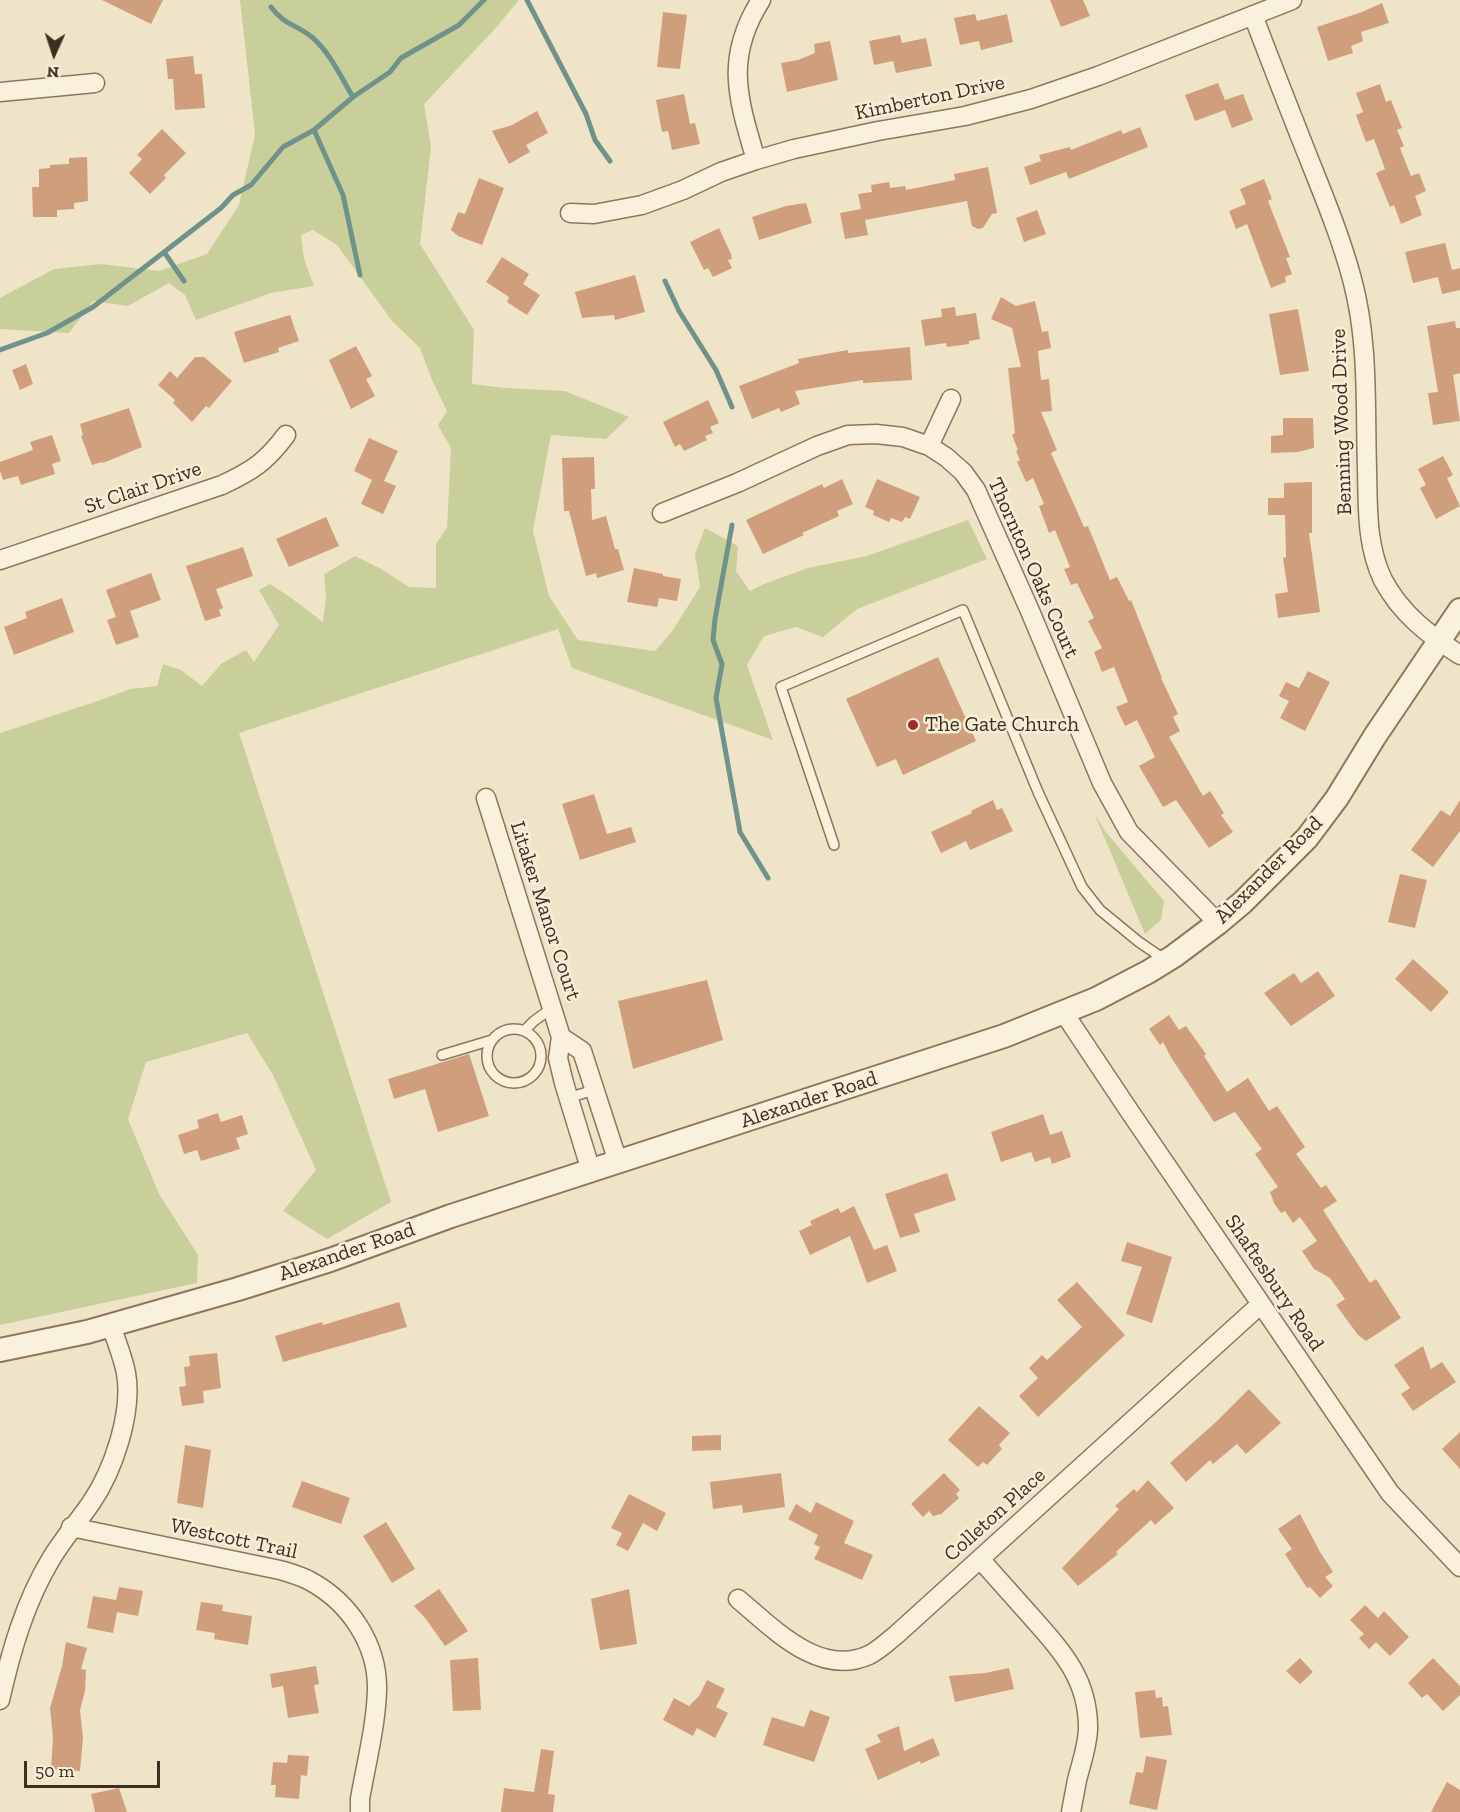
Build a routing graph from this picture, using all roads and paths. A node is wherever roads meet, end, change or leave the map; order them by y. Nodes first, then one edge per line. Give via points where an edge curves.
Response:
1 (761, 0) edge
2 (1292, 0) edge
3 (1254, 15) junction
4 (95, 83) dead end
5 (0, 92) edge
6 (756, 160) junction
7 (570, 213) dead end
8 (951, 399) dead end
9 (286, 435) dead end
10 (929, 446) junction
11 (662, 513) dead end
12 (0, 560) edge
13 (1460, 610) edge
14 (1439, 642) junction
15 (1460, 655) edge
16 (486, 798) dead end
17 (834, 845) dead end
18 (1218, 923) junction
19 (1166, 961) junction
20 (552, 1008) junction
21 (1064, 1012) junction
22 (524, 1031) junction
23 (561, 1037) junction
24 (492, 1041) junction
25 (442, 1055) dead end
26 (594, 1090) junction
27 (568, 1098) junction
28 (618, 1162) junction
29 (591, 1171) junction
30 (1261, 1304) junction
31 (111, 1325) junction
32 (0, 1350) edge
33 (71, 1527) junction
34 (980, 1559) junction
35 (1460, 1568) edge
36 (738, 1599) dead end
37 (0, 1700) edge
38 (360, 1812) edge
39 (1071, 1812) edge

1 - 6 street via 745,29 737,72 739,99
2 - 3 street, Kimberton Drive
3 - 6 street, Kimberton Drive via 1031,99
3 - 14 street, Benning Wood Drive via 1338,231 1353,280 1365,369 1368,528 1374,554 1383,580 1399,605
4 - 5 street
6 - 7 street, Kimberton Drive via 642,205 610,212
8 - 10 street
9 - 12 street, St Clair Drive via 266,460 222,485
10 - 11 street, Thornton Oaks Court via 903,437 848,435
10 - 18 street, Thornton Oaks Court via 963,472 976,490 1102,783 1129,832
13 - 14 street, Alexander Road
14 - 15 street, Benning Wood Drive
14 - 18 street, Alexander Road via 1337,798 1306,838
16 - 20 street, Litaker Manor Court
17 - 19 lane via 781,687 963,610 1082,887 1100,910
18 - 19 street, Alexander Road
19 - 21 street, Alexander Road
20 - 22 lane
20 - 23 street, Litaker Manor Court
21 - 28 street, Alexander Road via 1004,1036
21 - 30 street, Shaftesbury Road
22 - 24 lane via 506,1030
22 - 24 lane via 538,1043 542,1060 527,1081 509,1083 494,1075 487,1058
23 - 26 street via 582,1051
23 - 27 street, Litaker Manor Court via 558,1058
24 - 25 lane
26 - 27 lane
26 - 28 street
27 - 29 street, Litaker Manor Court
28 - 29 street, Alexander Road
29 - 31 street, Alexander Road via 330,1260
30 - 34 street, Colleton Place
30 - 35 street, Shaftesbury Road via 1390,1493
31 - 32 street, Alexander Road
31 - 33 street via 126,1374 123,1423 105,1479
33 - 37 street via 50,1559 21,1622
33 - 38 street, Westcott Trail via 280,1569 303,1577 334,1597 363,1633 377,1678
34 - 36 street, Colleton Place via 896,1635 858,1659 820,1658 802,1650
34 - 39 street via 1063,1652 1083,1693 1088,1733

